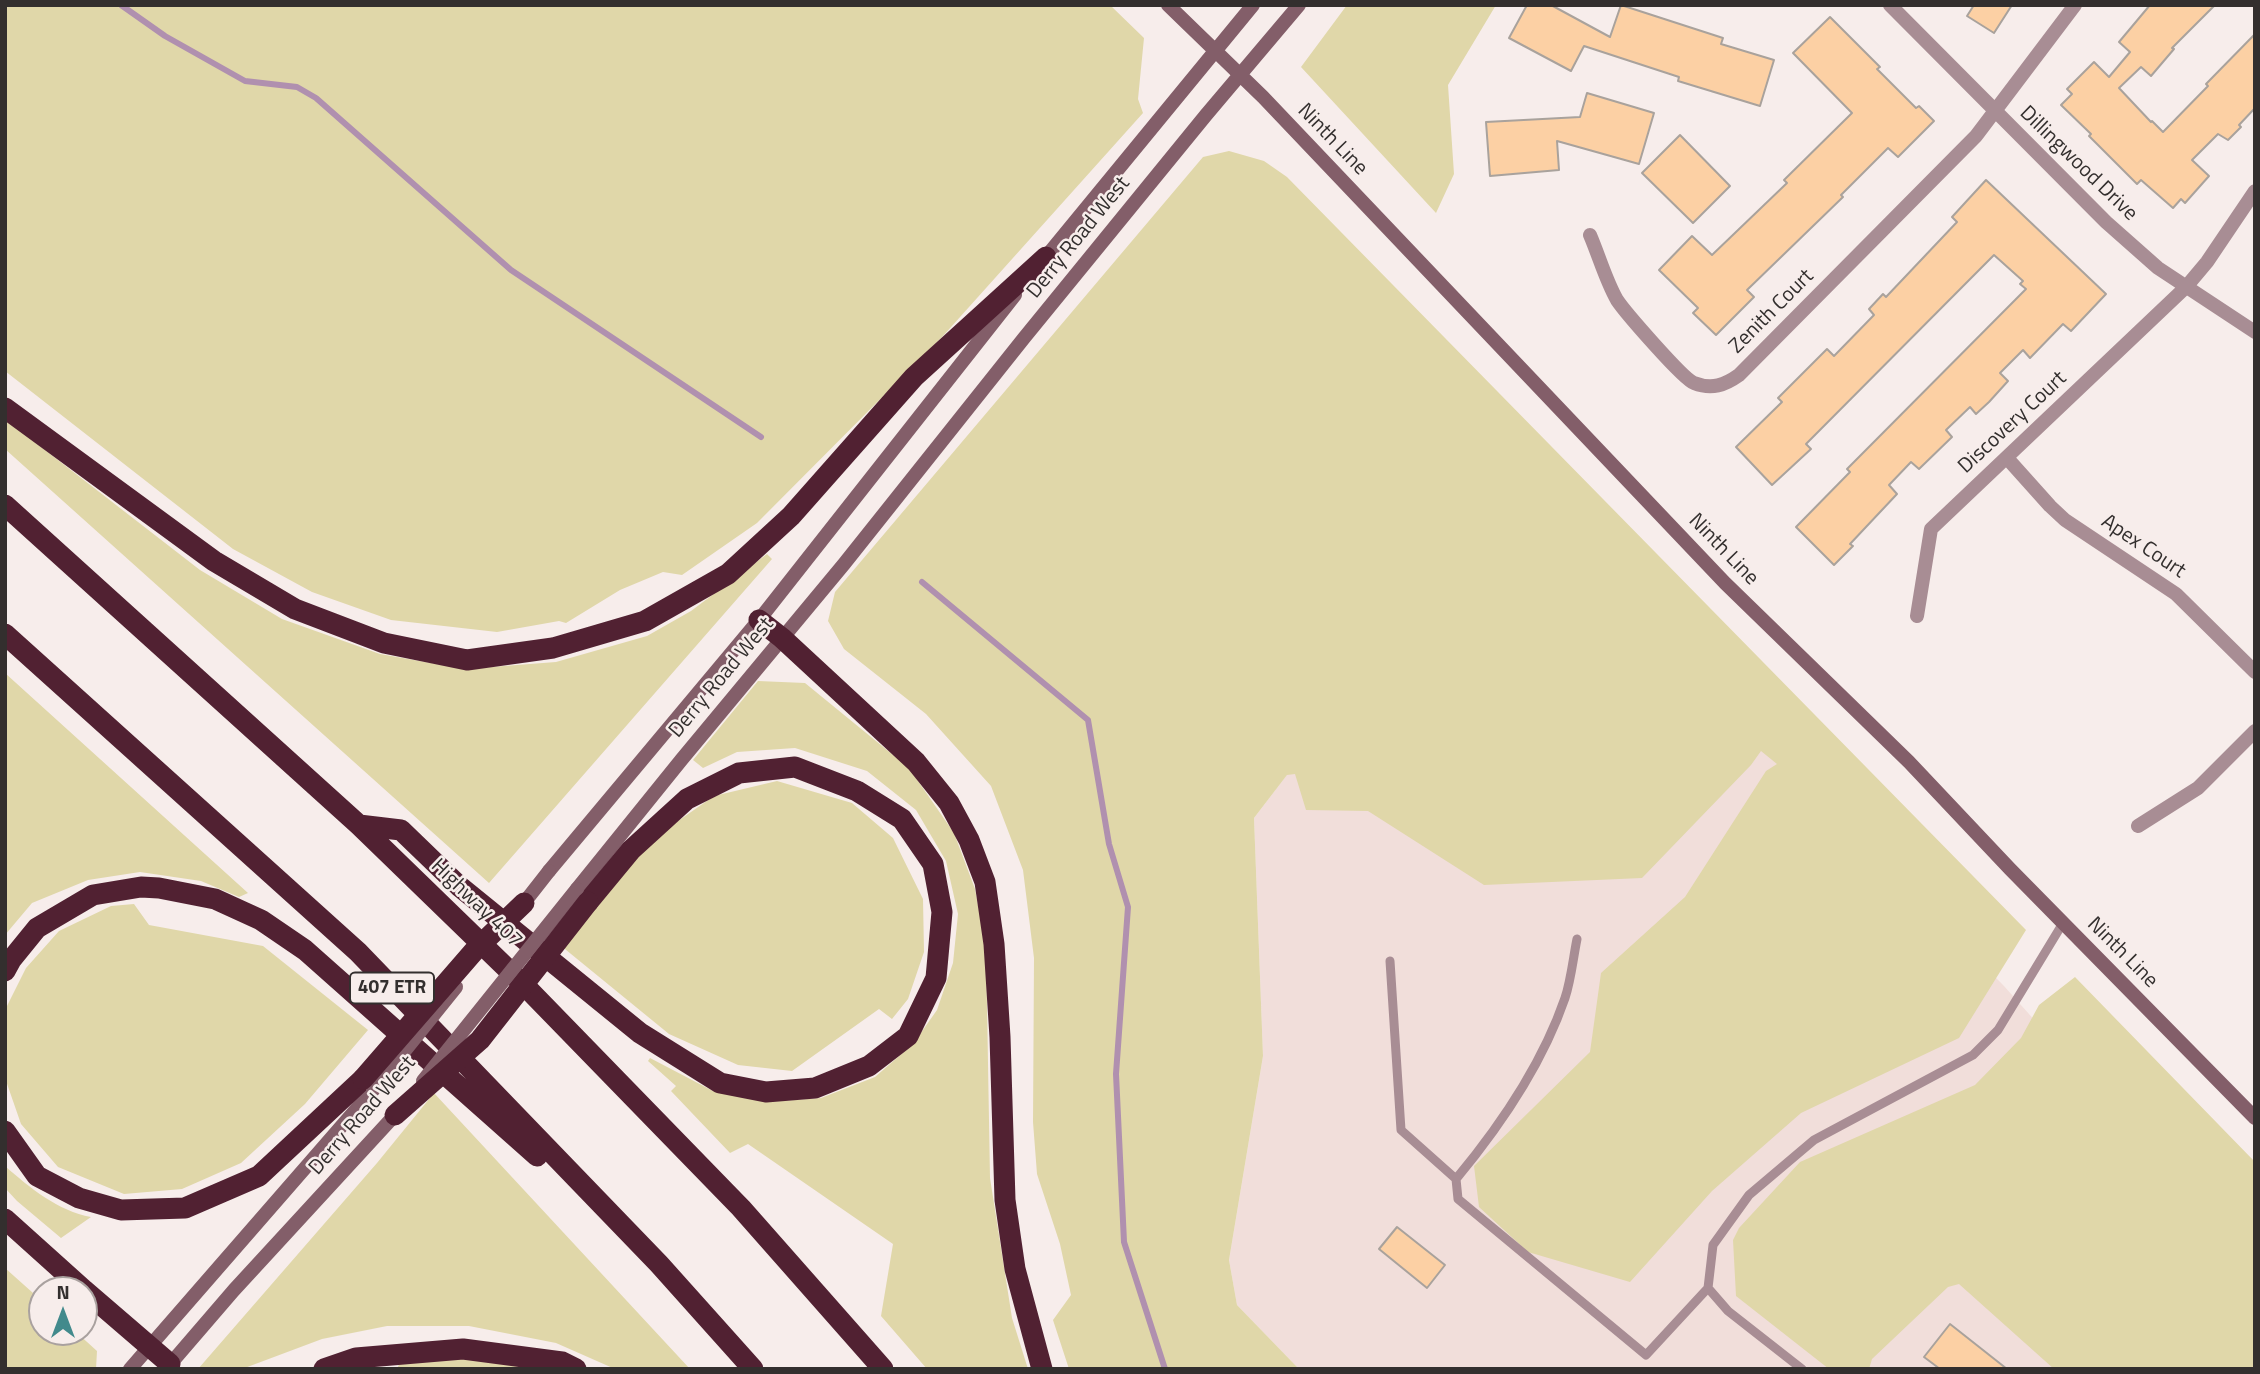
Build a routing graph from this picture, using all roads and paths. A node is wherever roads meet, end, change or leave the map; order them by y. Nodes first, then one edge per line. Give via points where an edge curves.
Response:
1 (1168, 5) edge
2 (1253, 5) edge
3 (1299, 5) edge
4 (1890, 5) edge
5 (2075, 5) edge
6 (1216, 51) junction
7 (1240, 74) junction
8 (1994, 111) junction
9 (2255, 191) edge
10 (1590, 235) dead end
11 (1045, 257) junction
12 (2186, 287) junction
13 (2255, 332) edge
14 (5, 408) edge
15 (2007, 458) junction
16 (5, 505) edge
17 (1917, 616) dead end
18 (760, 620) junction
19 (5, 634) edge
20 (782, 638) junction
21 (2255, 672) edge
22 (2255, 731) edge
23 (359, 825) junction
24 (2138, 826) dead end
25 (582, 896) junction
26 (524, 903) joint
27 (2063, 923) junction
28 (1577, 940) dead end
29 (1390, 961) dead end
30 (5, 971) edge
31 (368, 1084) junction
32 (396, 1115) joint
33 (2255, 1118) edge
34 (5, 1131) edge
35 (1457, 1179) junction
36 (5, 1219) edge
37 (659, 1264) junction
38 (68, 1276) edge
39 (1708, 1288) junction
40 (98, 1302) edge
41 (149, 1346) junction
42 (168, 1366) edge
43 (130, 1369) edge
44 (324, 1369) edge
45 (576, 1369) edge
46 (753, 1369) edge
47 (883, 1369) edge
48 (1042, 1369) edge
49 (1802, 1369) edge

1 - 6 main road, Ninth Line
2 - 6 main road, Derry Road West
3 - 7 main road, Derry Road West
4 - 8 street, Dillingwood Drive
5 - 8 street, Zenith Court
6 - 7 main road, Ninth Line
6 - 11 main road, Derry Road West
7 - 20 main road, Derry Road West
7 - 27 main road, Ninth Line via 1725,583 1909,762
8 - 10 street, Zenith Court via 1976,136 1726,385 1693,383 1679,371 1618,301
8 - 12 street, Dillingwood Drive via 2106,222
9 - 12 street, Discovery Court
11 - 14 highway via 914,377 791,516 728,574 645,621 553,648 467,660 384,643 295,608 214,561
11 - 18 main road, Derry Road West
12 - 13 street, Dillingwood Drive
12 - 15 street, Discovery Court
15 - 17 street, Discovery Court via 1931,529
15 - 21 street, Apex Court via 2065,520 2176,594
16 - 23 highway, Highway 407
18 - 20 highway
18 - 26 main road, Derry Road West, bridge
19 - 37 highway, 407 ETR via 358,952
20 - 25 main road, Derry Road West via 682,759
20 - 48 highway via 916,762 949,803 985,882 995,958 1005,1200 1015,1269
22 - 24 street via 2198,788
23 - 25 highway via 401,830 459,886 640,1033 720,1083 765,1092 815,1088 869,1066 908,1037 936,978 942,912 933,864 902,819 857,791 795,767 739,773 687,799
23 - 47 highway, Highway 407 via 526,987 731,1198
25 - 32 highway, bridge via 480,1040
26 - 31 highway, bridge via 475,950
27 - 33 main road, Ninth Line
27 - 39 lane via 1998,1030 1973,1055 1814,1140 1749,1195 1713,1245
28 - 35 lane via 1565,997 1538,1063
29 - 35 lane via 1401,1130
30 - 37 highway via 37,928 93,895 141,887 215,899 261,920 305,950
31 - 34 highway via 259,1176 186,1208 121,1210 79,1198 37,1175
31 - 41 main road, Derry Road West
32 - 42 main road, Derry Road West
35 - 39 lane via 1458,1199 1646,1355
36 - 38 highway
37 - 46 highway, 407 ETR
39 - 49 lane via 1728,1311
40 - 41 highway
41 - 42 highway
41 - 43 main road, Derry Road West
44 - 45 highway via 356,1358 463,1349 562,1362

